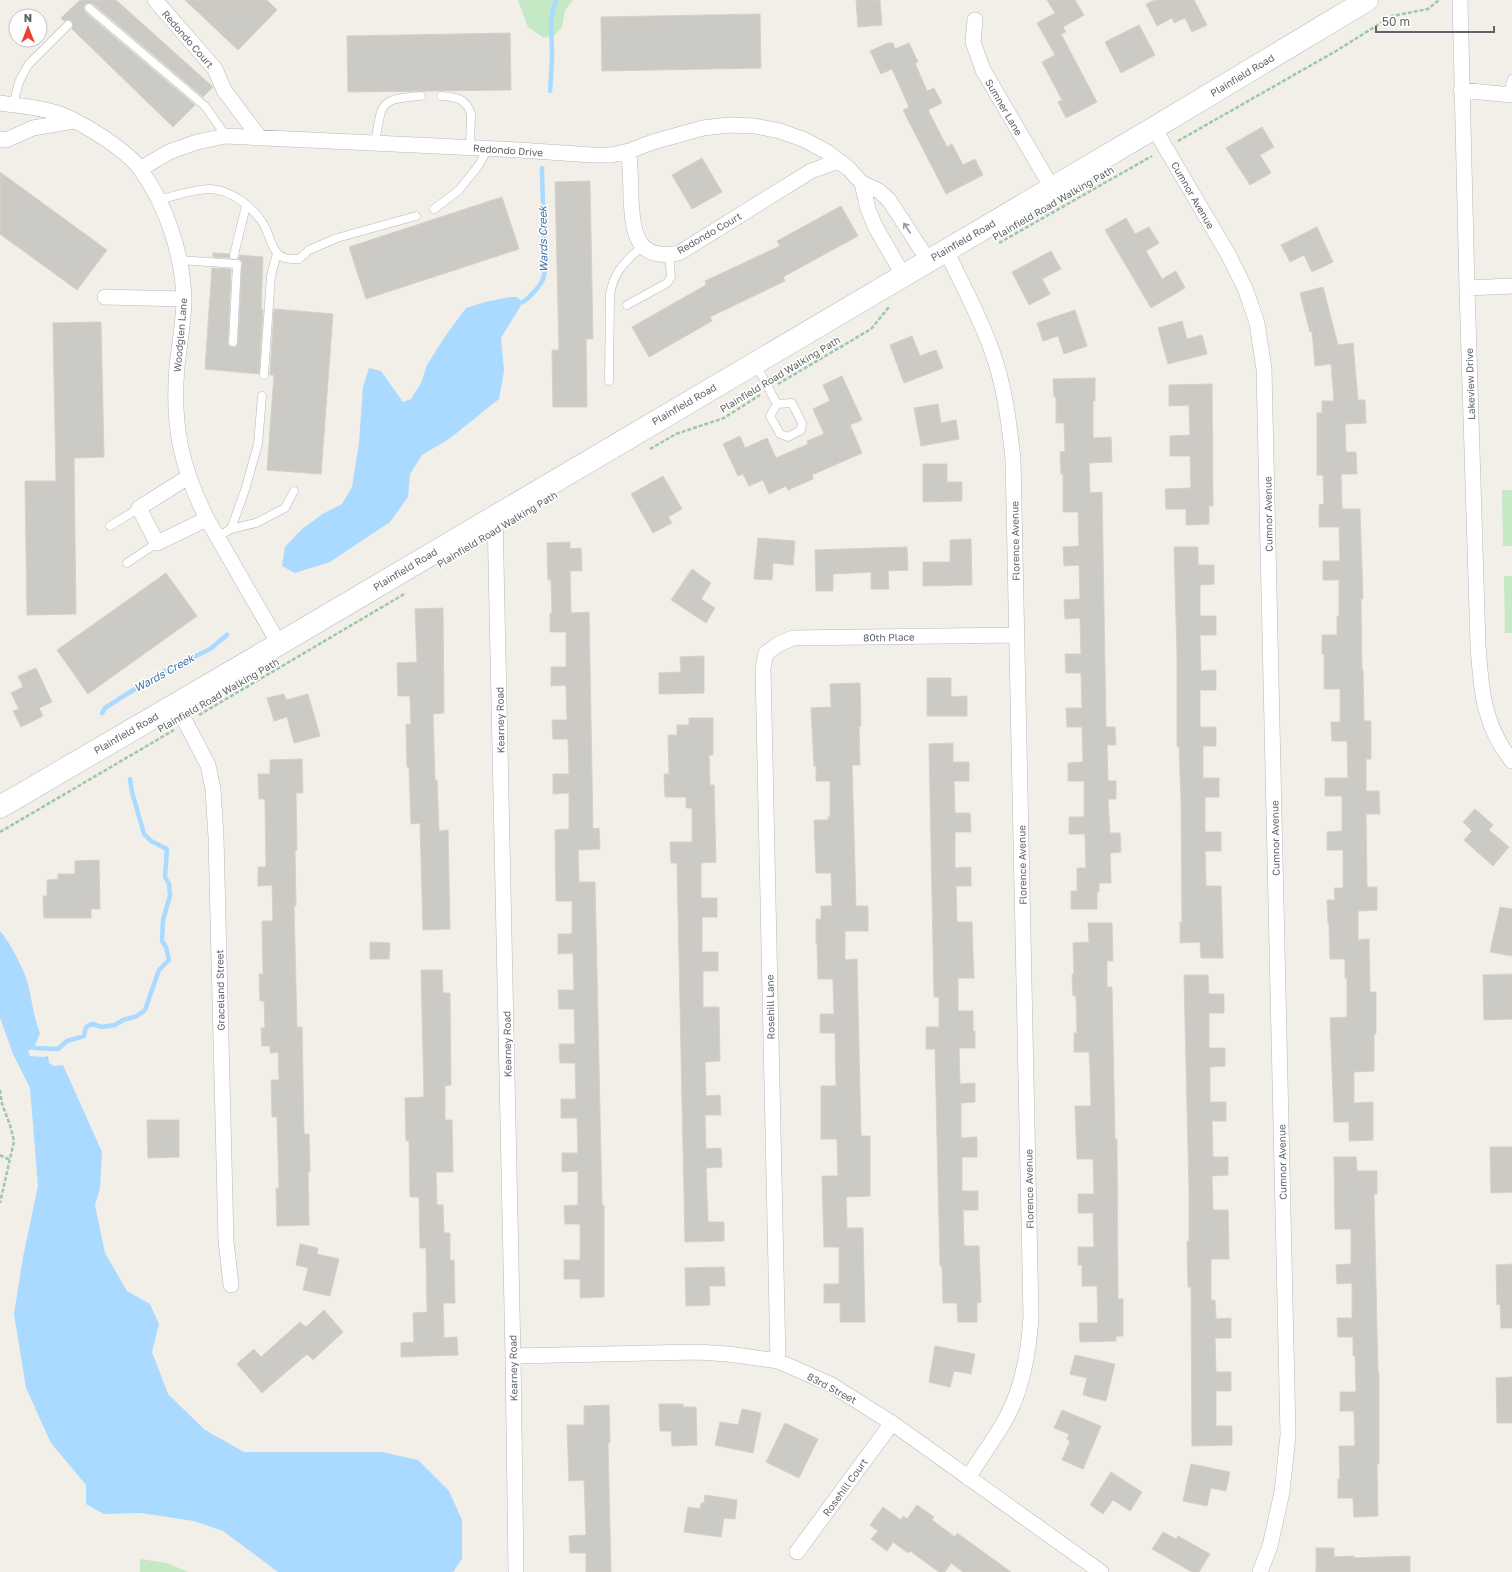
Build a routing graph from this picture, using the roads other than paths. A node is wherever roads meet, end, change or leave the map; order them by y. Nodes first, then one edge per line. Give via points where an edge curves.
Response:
1 (155, 0) edge
2 (1367, 0) edge
3 (1460, 0) edge
4 (89, 8) dead end
5 (975, 20) dead end
6 (68, 24) dead end
7 (1512, 78) edge
8 (1461, 90) junction
9 (1510, 95) edge
10 (421, 96) dead end
11 (441, 96) dead end
12 (6, 104) edge
13 (74, 121) junction
14 (1154, 128) junction
15 (226, 136) junction
16 (260, 138) junction
17 (0, 139) edge
18 (376, 143) junction
19 (470, 147) junction
20 (488, 148) junction
21 (629, 151) junction
22 (839, 161) junction
23 (140, 169) junction
24 (862, 183) junction
25 (1052, 188) junction
26 (160, 200) junction
27 (246, 206) junction
28 (434, 209) dead end
29 (416, 216) dead end
30 (642, 246) junction
31 (277, 253) junction
32 (234, 255) dead end
33 (669, 255) junction
34 (937, 255) junction
35 (179, 260) junction
36 (903, 275) junction
37 (1512, 286) edge
38 (1467, 288) junction
39 (105, 298) dead end
40 (184, 299) junction
41 (627, 305) dead end
42 (233, 342) dead end
43 (755, 363) junction
44 (264, 375) dead end
45 (609, 381) dead end
46 (262, 396) dead end
47 (777, 404) junction
48 (188, 477) junction
49 (294, 491) dead end
50 (139, 508) junction
51 (495, 515) junction
52 (207, 519) junction
53 (110, 526) dead end
54 (231, 529) junction
55 (217, 537) junction
56 (158, 543) junction
57 (127, 563) dead end
58 (1017, 635) junction
59 (279, 644) junction
60 (766, 653) joint
61 (176, 704) junction
62 (1512, 761) edge
63 (0, 807) edge
64 (231, 1285) dead end
65 (514, 1356) junction
66 (778, 1361) junction
67 (892, 1423) junction
68 (968, 1478) junction
69 (797, 1552) dead end
70 (516, 1572) edge
71 (1101, 1572) edge
72 (1260, 1572) edge

1 - 16 street, Redondo Court via 215,69 224,90
2 - 14 main road, Plainfield Road
3 - 8 street, Lakeview Drive
4 - 15 lane via 205,106
5 - 25 street, Sumner Lane via 973,42 983,70
6 - 12 lane via 28,65
7 - 9 lane
8 - 9 street
8 - 38 street, Lakeview Drive
10 - 18 lane via 394,99 384,105
11 - 19 lane via 460,98 470,109
12 - 13 street, Woodglen Lane via 58,114
13 - 17 street via 33,128 6,140
13 - 23 street, Woodglen Lane via 90,129
14 - 25 main road, Plainfield Road
14 - 72 street, Cumnor Avenue via 1228,254 1245,288 1257,323 1264,369 1288,1435 1282,1492 1270,1546
15 - 16 street, Redondo Drive
15 - 23 street, Redondo Drive via 197,142 176,150
16 - 18 street, Redondo Drive
18 - 19 street, Redondo Drive
19 - 20 street, Redondo Drive
20 - 21 street, Redondo Drive via 592,155 611,155
20 - 28 lane via 479,165 459,190
21 - 22 street, Redondo Drive via 703,128 755,126 805,140
21 - 30 street via 632,217 636,238
22 - 24 street, Redondo Drive
22 - 33 street, Redondo Court via 811,172 679,253
23 - 26 street, Woodglen Lane
34 -> 24 street, Redondo Drive via 889,200
24 - 36 street via 875,226
25 - 34 main road, Plainfield Road
26 - 27 lane via 210,189 232,194
26 - 35 street, Woodglen Lane via 178,250
27 - 31 lane via 263,225
27 - 32 lane
29 - 31 lane via 337,238 309,250 299,259 287,259
30 - 33 street, Redondo Court via 654,253
30 - 45 lane via 621,266 612,282
31 - 44 lane via 271,276
33 - 41 lane via 671,277 667,283
34 - 36 main road, Plainfield Road
34 - 58 street, Florence Avenue via 982,325 994,355 1009,418 1013,459
35 - 40 street, Woodglen Lane
35 - 42 lane via 238,264
36 - 43 main road, Plainfield Road
37 - 38 street
38 - 62 street, Lakeview Drive via 1480,677 1489,724
39 - 40 street
40 - 48 street, Woodglen Lane via 175,400 177,430
43 - 47 lane
43 - 51 main road, Plainfield Road
46 - 54 lane via 258,444
47 - 47 lane via 792,403 802,423 801,430 788,437 780,434 770,416
48 - 50 street
48 - 52 street, Woodglen Lane
49 - 54 lane via 286,508 256,523
50 - 53 lane
50 - 56 street
51 - 59 main road, Plainfield Road
51 - 65 street, Kearney Road
52 - 55 street, Woodglen Lane
52 - 56 street
54 - 55 lane
55 - 59 street, Woodglen Lane
56 - 57 lane
58 - 60 street, 80th Place via 793,638
58 - 68 street, Florence Avenue via 1032,1316 1028,1350 1016,1395 1004,1423
59 - 61 main road, Plainfield Road
60 - 66 street, Rosehill Lane via 763,668
61 - 63 main road, Plainfield Road
61 - 64 street, Graceland Street via 208,765 213,789 226,1241
65 - 66 street, 83rd Street via 698,1352
65 - 70 street, Kearney Road
66 - 67 street, 83rd Street via 830,1384
67 - 68 street, 83rd Street
67 - 69 street, Rosehill Court
68 - 71 street, 83rd Street

